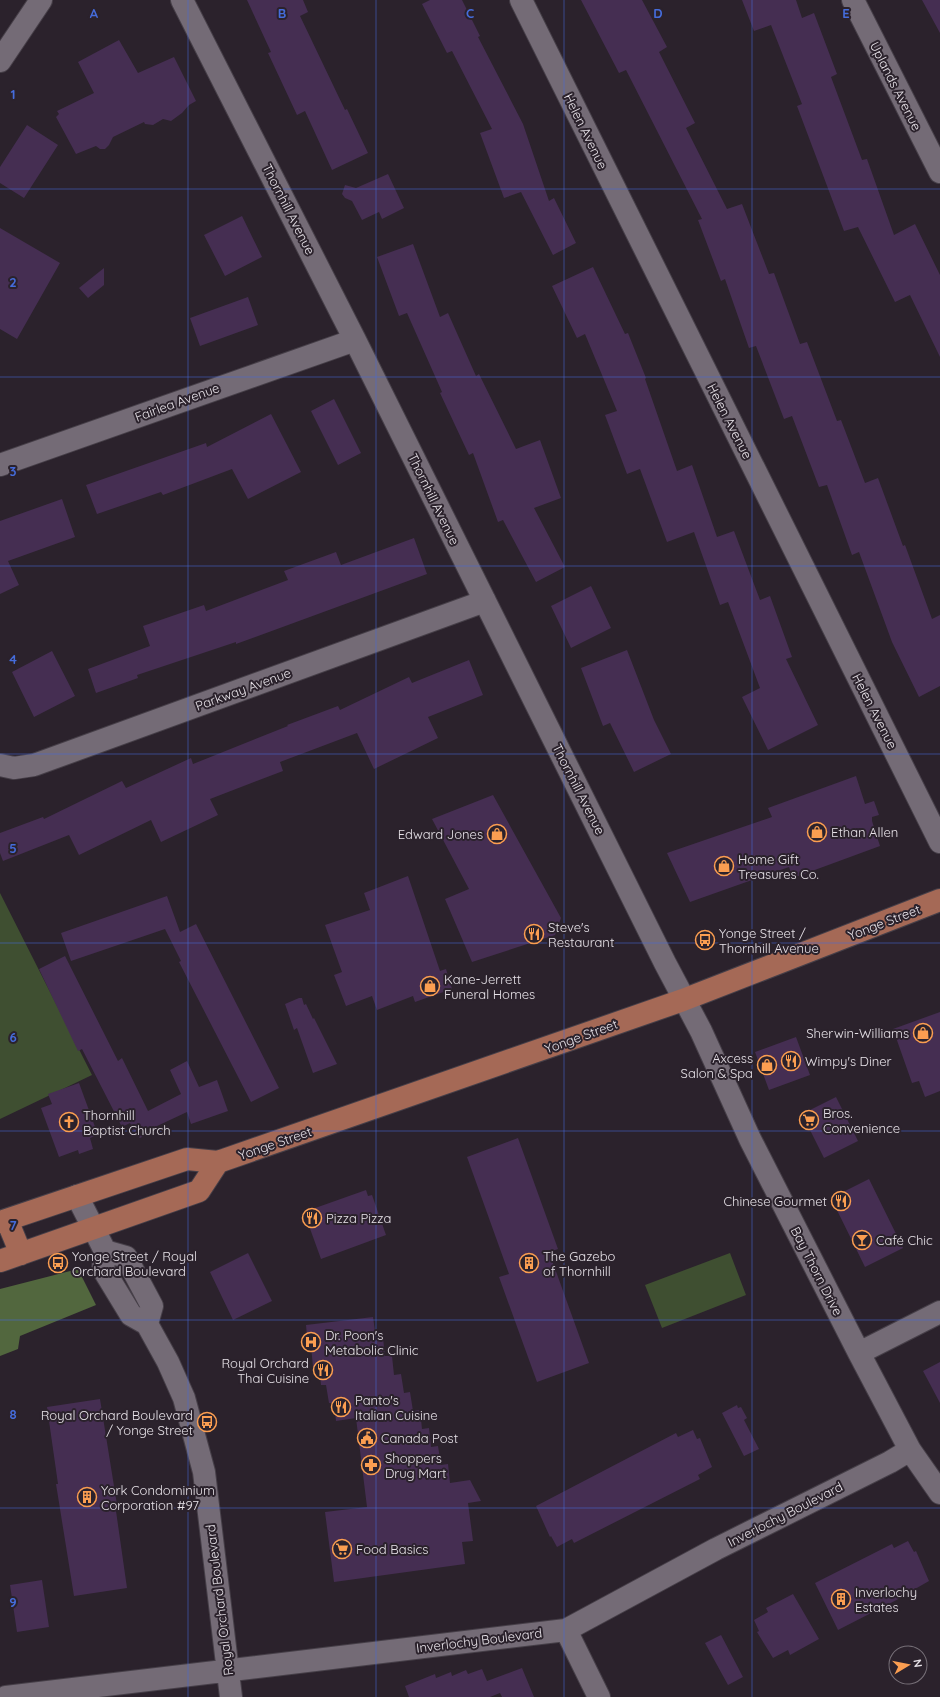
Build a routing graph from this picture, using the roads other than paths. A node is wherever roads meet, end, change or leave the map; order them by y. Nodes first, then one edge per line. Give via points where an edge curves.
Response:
1 (41, 0) edge
2 (182, 0) edge
3 (521, 0) edge
4 (853, 0) edge
5 (0, 61) edge
6 (940, 172) edge
7 (355, 340) junction
8 (0, 465) edge
9 (485, 601) junction
10 (0, 765) edge
11 (940, 842) edge
12 (940, 900) edge
13 (683, 1000) junction
14 (218, 1162) junction
15 (78, 1196) junction
16 (3, 1221) edge
17 (93, 1228) junction
18 (22, 1254) junction
19 (0, 1261) edge
20 (940, 1312) edge
21 (859, 1353) junction
22 (910, 1450) junction
23 (940, 1493) edge
24 (566, 1630) junction
25 (227, 1670) junction
26 (6, 1697) edge
27 (231, 1697) edge
28 (599, 1697) edge

1 - 5 street
2 - 7 street, Thornhill Avenue
3 - 11 street, Helen Avenue
4 - 6 street, Uplands Avenue
7 - 8 street, Fairlea Avenue
7 - 9 street, Thornhill Avenue
9 - 10 street, Parkway Avenue via 34,765 14,768
9 - 13 street, Thornhill Avenue
12 - 13 main road, Yonge Street
13 - 14 main road, Yonge Street
13 - 21 street, Bay Thorn Drive via 701,1031 750,1139
14 - 15 main road, Yonge Street via 187,1159
14 - 17 main road via 200,1191
15 - 16 main road, Yonge Street
15 - 17 street, Royal Orchard Boulevard
16 - 18 main road
17 - 18 main road
17 - 25 street, Royal Orchard Boulevard via 105,1251 126,1257 152,1306 147,1324 184,1398 204,1472
18 - 19 main road
20 - 21 street
21 - 22 street, Bay Thorn Drive
22 - 23 street, Bay Thorn Drive
22 - 24 street, Inverlochy Boulevard via 716,1549
24 - 25 street, Inverlochy Boulevard
24 - 28 street
25 - 26 street, Inverlochy Boulevard
25 - 27 street, Royal Orchard Boulevard

